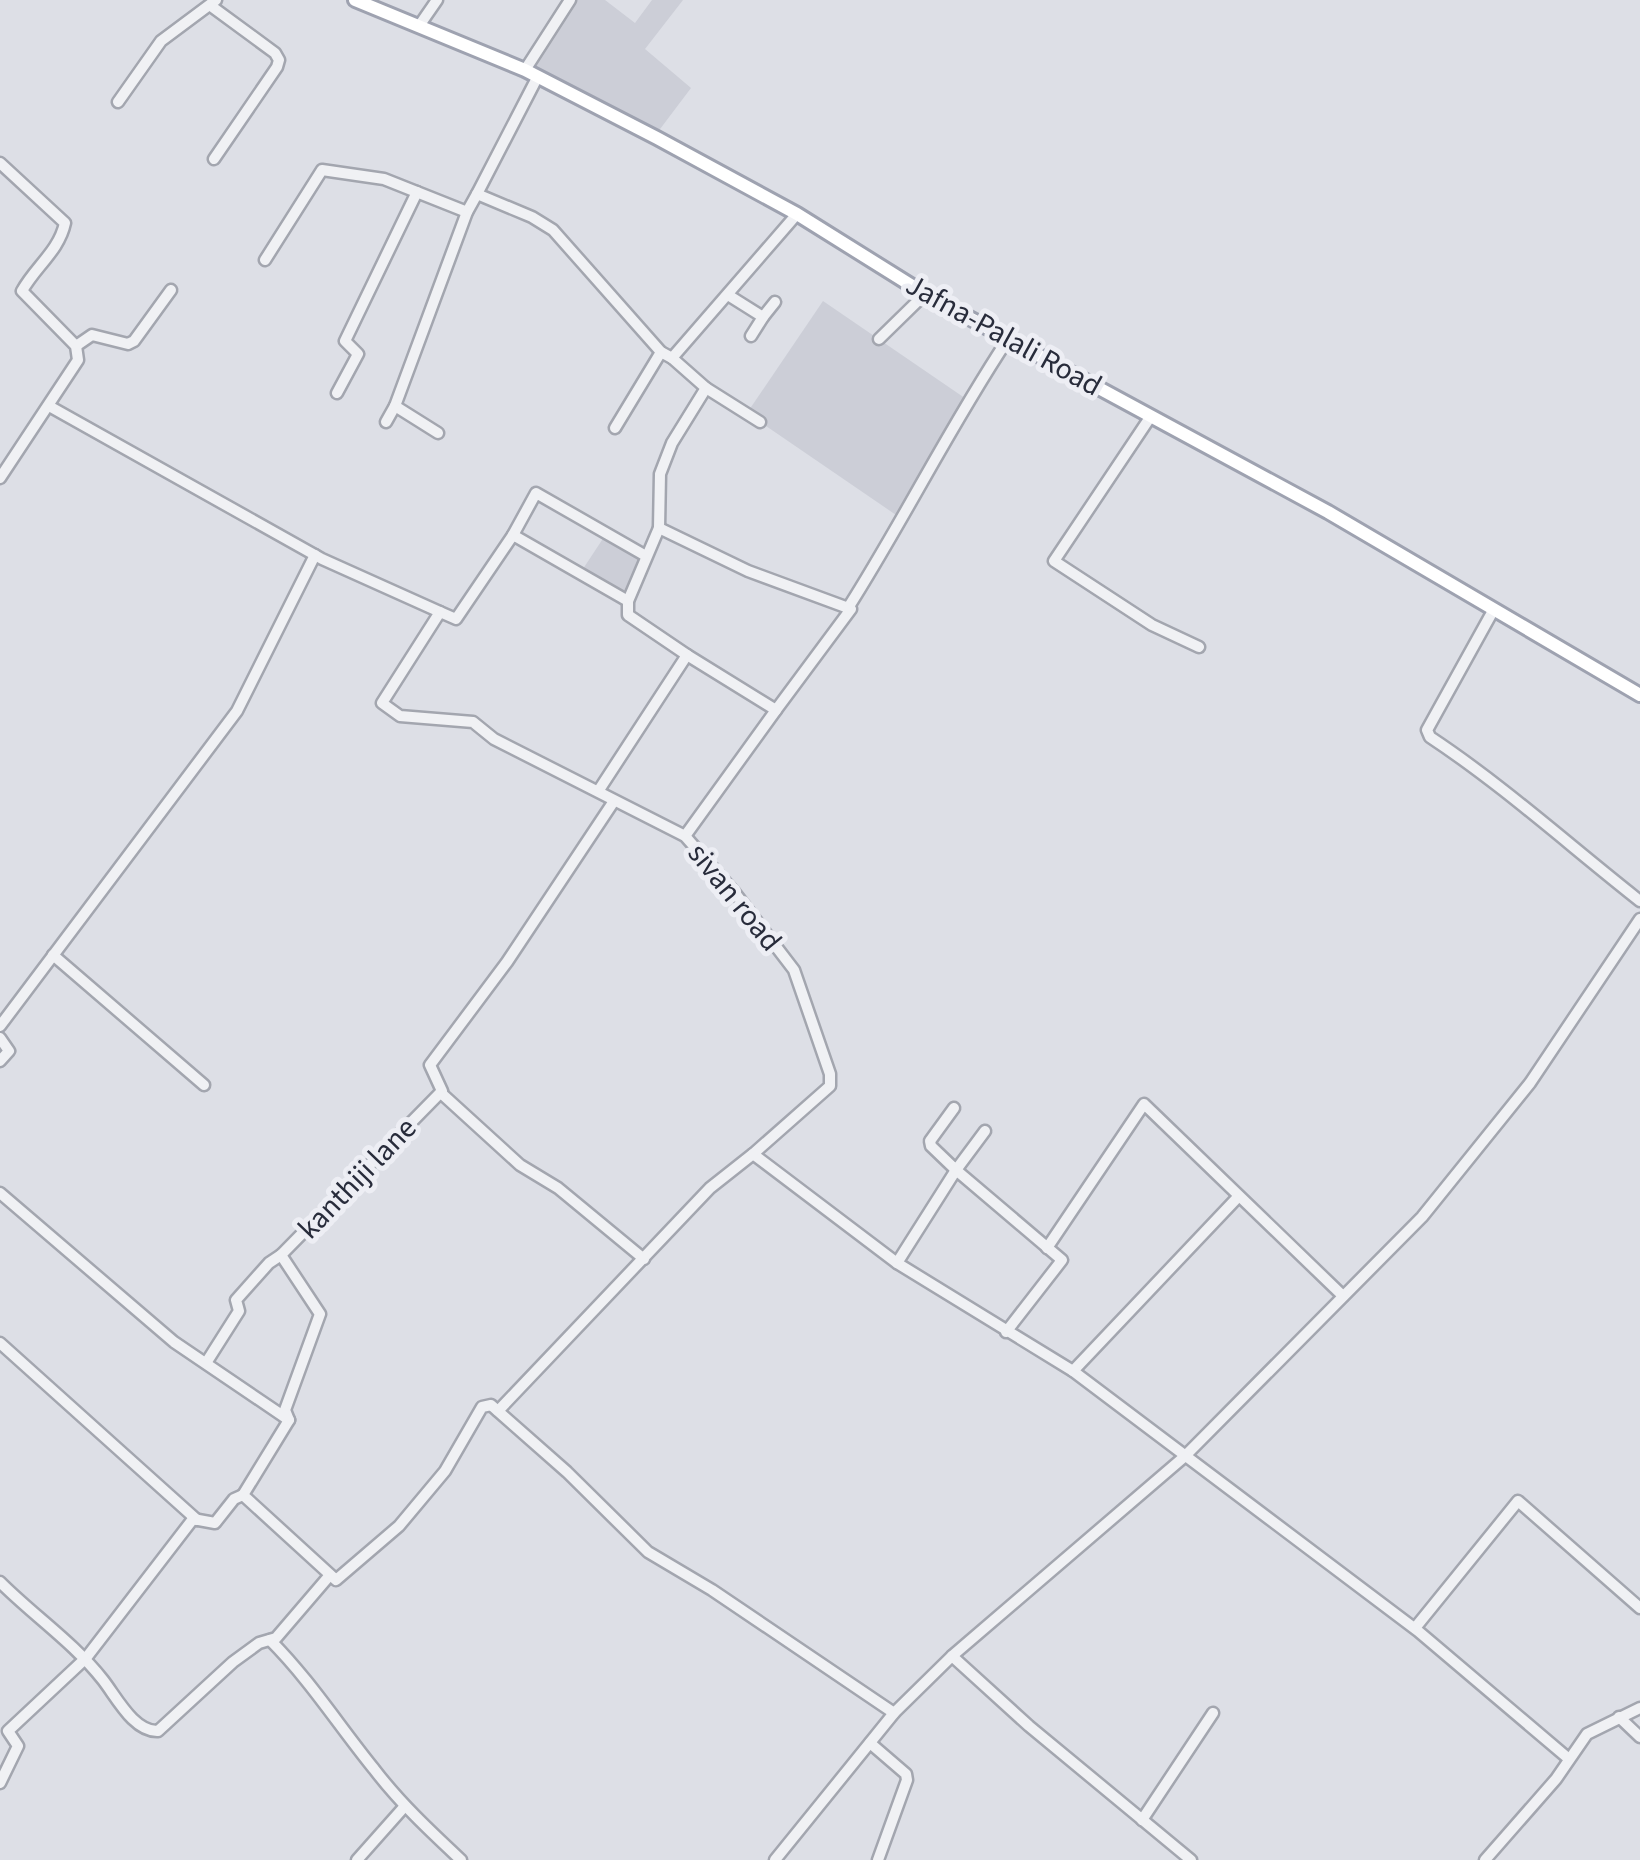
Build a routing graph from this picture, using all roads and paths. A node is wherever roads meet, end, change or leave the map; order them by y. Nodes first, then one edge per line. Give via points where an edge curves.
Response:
1 (355, 0) edge
2 (437, 0) edge
3 (570, 0) edge
4 (214, 3) edge
5 (419, 26) junction
6 (531, 74) junction
7 (118, 102) dead end
8 (214, 159) dead end
9 (0, 163) edge
10 (417, 192) junction
11 (477, 194) junction
12 (466, 212) junction
13 (798, 214) junction
14 (265, 260) dead end
15 (171, 290) dead end
16 (924, 294) junction
17 (728, 295) junction
18 (775, 302) dead end
19 (762, 317) junction
20 (751, 336) dead end
21 (879, 339) dead end
22 (1008, 339) junction
23 (76, 346) junction
24 (666, 355) junction
25 (706, 388) junction
26 (337, 393) dead end
27 (50, 406) junction
28 (395, 406) junction
29 (1150, 416) junction
30 (386, 422) dead end
31 (760, 422) dead end
32 (615, 428) dead end
33 (438, 433) dead end
34 (0, 478) edge
35 (659, 528) junction
36 (513, 536) junction
37 (315, 555) junction
38 (646, 556) junction
39 (628, 601) junction
40 (848, 608) junction
41 (1494, 609) junction
42 (440, 612) junction
43 (1200, 647) dead end
44 (687, 655) junction
45 (1640, 695) edge
46 (776, 710) junction
47 (599, 790) junction
48 (614, 802) junction
49 (686, 836) junction
50 (1640, 901) edge
51 (1640, 919) edge
52 (53, 956) junction
53 (0, 1026) edge
54 (0, 1038) edge
55 (0, 1062) edge
56 (204, 1085) dead end
57 (440, 1092) junction
58 (954, 1108) dead end
59 (986, 1132) dead end
60 (753, 1154) junction
61 (956, 1170) junction
62 (0, 1193) edge
63 (1238, 1196) junction
64 (1047, 1248) junction
65 (282, 1255) junction
66 (644, 1259) junction
67 (897, 1263) junction
68 (1343, 1296) junction
69 (1006, 1332) junction
70 (0, 1343) edge
71 (206, 1363) junction
72 (1073, 1371) junction
73 (498, 1411) junction
74 (289, 1420) junction
75 (1184, 1457) junction
76 (242, 1494) junction
77 (198, 1521) junction
78 (330, 1575) junction
79 (0, 1582) edge
80 (1640, 1608) edge
81 (1415, 1628) junction
82 (270, 1640) junction
83 (952, 1656) junction
84 (86, 1658) junction
85 (1640, 1708) edge
86 (894, 1713) junction
87 (1213, 1714) dead end
88 (1618, 1717) junction
89 (1640, 1737) edge
90 (870, 1743) junction
91 (1569, 1758) junction
92 (0, 1783) edge
93 (405, 1806) junction
94 (1142, 1820) junction
95 (357, 1860) edge
96 (461, 1860) edge
97 (775, 1860) edge
98 (878, 1860) edge
99 (1191, 1860) edge
100 (1485, 1860) edge

1 - 5 main road, Jafna-Palali Road
2 - 5 street
3 - 6 street
4 - 7 street via 161,41
4 - 8 street via 278,60
5 - 6 main road, Jafna-Palali Road
6 - 11 street
6 - 13 main road, Jafna-Palali Road
9 - 23 street via 64,223 61,241 22,292
10 - 12 street
10 - 14 street via 384,179 322,170
10 - 26 street via 345,341 358,354
11 - 12 street
11 - 24 street via 554,230
12 - 28 street
13 - 16 main road, Jafna-Palali Road
13 - 17 street
15 - 23 street via 134,341 92,335
16 - 21 street
16 - 22 main road, Jafna-Palali Road
17 - 19 street
17 - 24 street
18 - 19 street
19 - 20 street
22 - 29 main road, Jafna-Palali Road
22 - 40 street
23 - 27 street via 78,360
24 - 25 street
24 - 32 street
25 - 31 street
25 - 35 street via 660,474
27 - 34 street
27 - 37 street
28 - 30 street
28 - 33 street
29 - 41 main road, Jafna-Palali Road
29 - 43 street via 1054,561 1152,625
35 - 38 street
35 - 40 street via 748,572
36 - 38 street via 536,493
36 - 39 street
36 - 42 street via 456,619
37 - 42 street
37 - 52 street via 236,711
38 - 39 street
39 - 44 street via 628,615
40 - 46 street
41 - 45 main road, Jafna-Palali Road
41 - 50 street via 1426,730
42 - 47 street, sivan road via 382,704 400,716 473,722 510,748
44 - 46 street
44 - 47 street
46 - 49 street
47 - 48 street, sivan road
48 - 49 street, sivan road
48 - 57 street, kanthiji lane via 430,1064
49 - 60 street, sivan road via 794,970 830,1074 830,1086
51 - 68 street via 1530,1083 1422,1217
52 - 53 street
52 - 56 street
54 - 55 street via 9,1051
57 - 65 street, kanthiji lane
57 - 66 street via 520,1165
58 - 61 street via 930,1140
59 - 61 street
60 - 66 street, sivan road via 710,1188
60 - 67 street
61 - 64 street
61 - 67 street
62 - 71 street
63 - 64 street via 1144,1104
63 - 68 street
63 - 72 street
64 - 69 street via 1062,1260
65 - 71 street via 236,1300 239,1311
65 - 74 street, kanthiji lane via 320,1314 285,1410
66 - 73 street, sivan road
67 - 69 street
68 - 75 street
69 - 72 street
70 - 77 street
71 - 74 street
72 - 75 street
73 - 78 street via 482,1407 445,1471 398,1526 336,1580
73 - 86 street via 648,1552
74 - 76 street, kanthiji lane
75 - 81 street
75 - 83 street
76 - 77 street via 215,1523
76 - 78 street
77 - 84 street via 193,1519
78 - 82 street
79 - 84 street
80 - 81 street via 1518,1501
81 - 91 street
82 - 84 street via 233,1662 158,1732 136,1722
82 - 93 street
83 - 86 street
83 - 94 street
84 - 92 street via 8,1731 18,1746
85 - 88 street
86 - 90 street
87 - 94 street
88 - 89 street
88 - 91 street via 1587,1734
90 - 97 street
90 - 98 street via 907,1780
91 - 100 street
93 - 95 street
93 - 96 street
94 - 99 street

